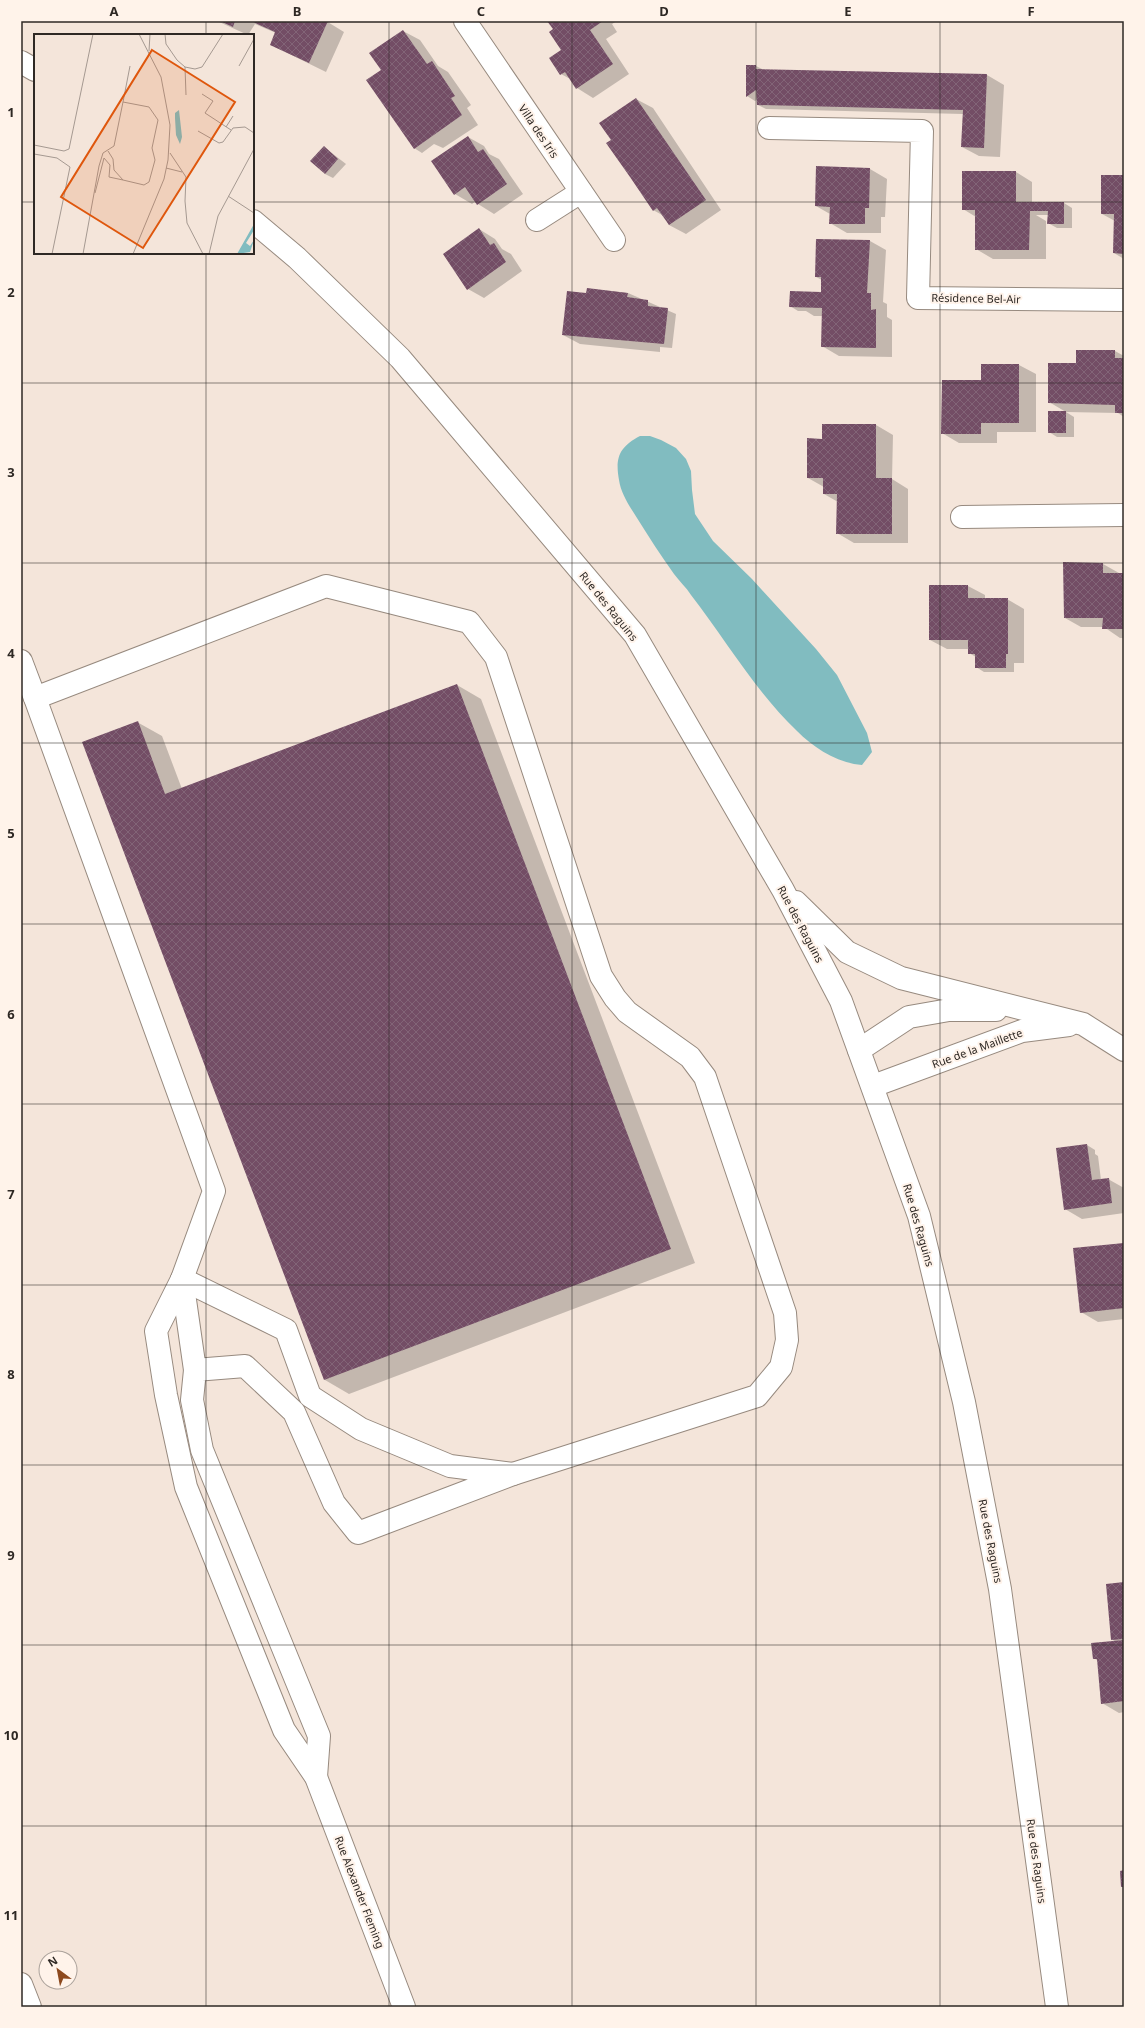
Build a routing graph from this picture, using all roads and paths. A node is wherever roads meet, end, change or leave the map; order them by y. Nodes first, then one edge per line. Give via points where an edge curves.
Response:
1 (465, 21) edge
2 (21, 62) edge
3 (34, 69) edge
4 (769, 128) dead end
5 (581, 192) junction
6 (538, 220) dead end
7 (254, 222) edge
8 (614, 240) dead end
9 (1124, 300) edge
10 (1124, 515) edge
11 (962, 517) dead end
12 (21, 661) edge
13 (35, 698) junction
14 (783, 890) junction
15 (1030, 1010) junction
16 (1083, 1024) junction
17 (860, 1050) junction
18 (1124, 1050) edge
19 (873, 1086) junction
20 (182, 1279) junction
21 (195, 1370) junction
22 (512, 1474) junction
23 (316, 1777) junction
24 (21, 1984) edge
25 (30, 2007) edge
26 (404, 2007) edge
27 (1057, 2007) edge

1 - 5 street, Villa des Iris
2 - 3 street
4 - 9 street, Résidence Bel-Air via 922,131 918,298
5 - 6 street
5 - 8 street, Villa des Iris
7 - 14 street, Rue des Raguins via 297,258 400,358 635,635
10 - 11 street
12 - 13 street
13 - 20 street via 214,1192
13 - 22 street via 326,586 469,622 496,656 602,976 627,1012 690,1057 705,1077 785,1313 787,1340 781,1367 757,1396
14 - 15 street via 847,952 894,975
14 - 17 street, Rue des Raguins via 841,1001
15 - 16 street
15 - 17 street, Rue de la Maillette via 949,1010 910,1017
16 - 18 street
16 - 19 street, Rue de la Maillette via 1022,1031
17 - 19 street, Rue des Raguins
19 - 27 street, Rue des Raguins via 919,1216 964,1402 1000,1589
20 - 21 street
20 - 22 street via 286,1330 310,1396 360,1428 450,1466
20 - 23 street via 156,1331 166,1395 186,1487 284,1730
21 - 22 street via 245,1366 294,1412 334,1503 358,1533
21 - 23 street via 192,1400 202,1450 319,1736
23 - 26 street, Rue Alexander Fleming
24 - 25 street

